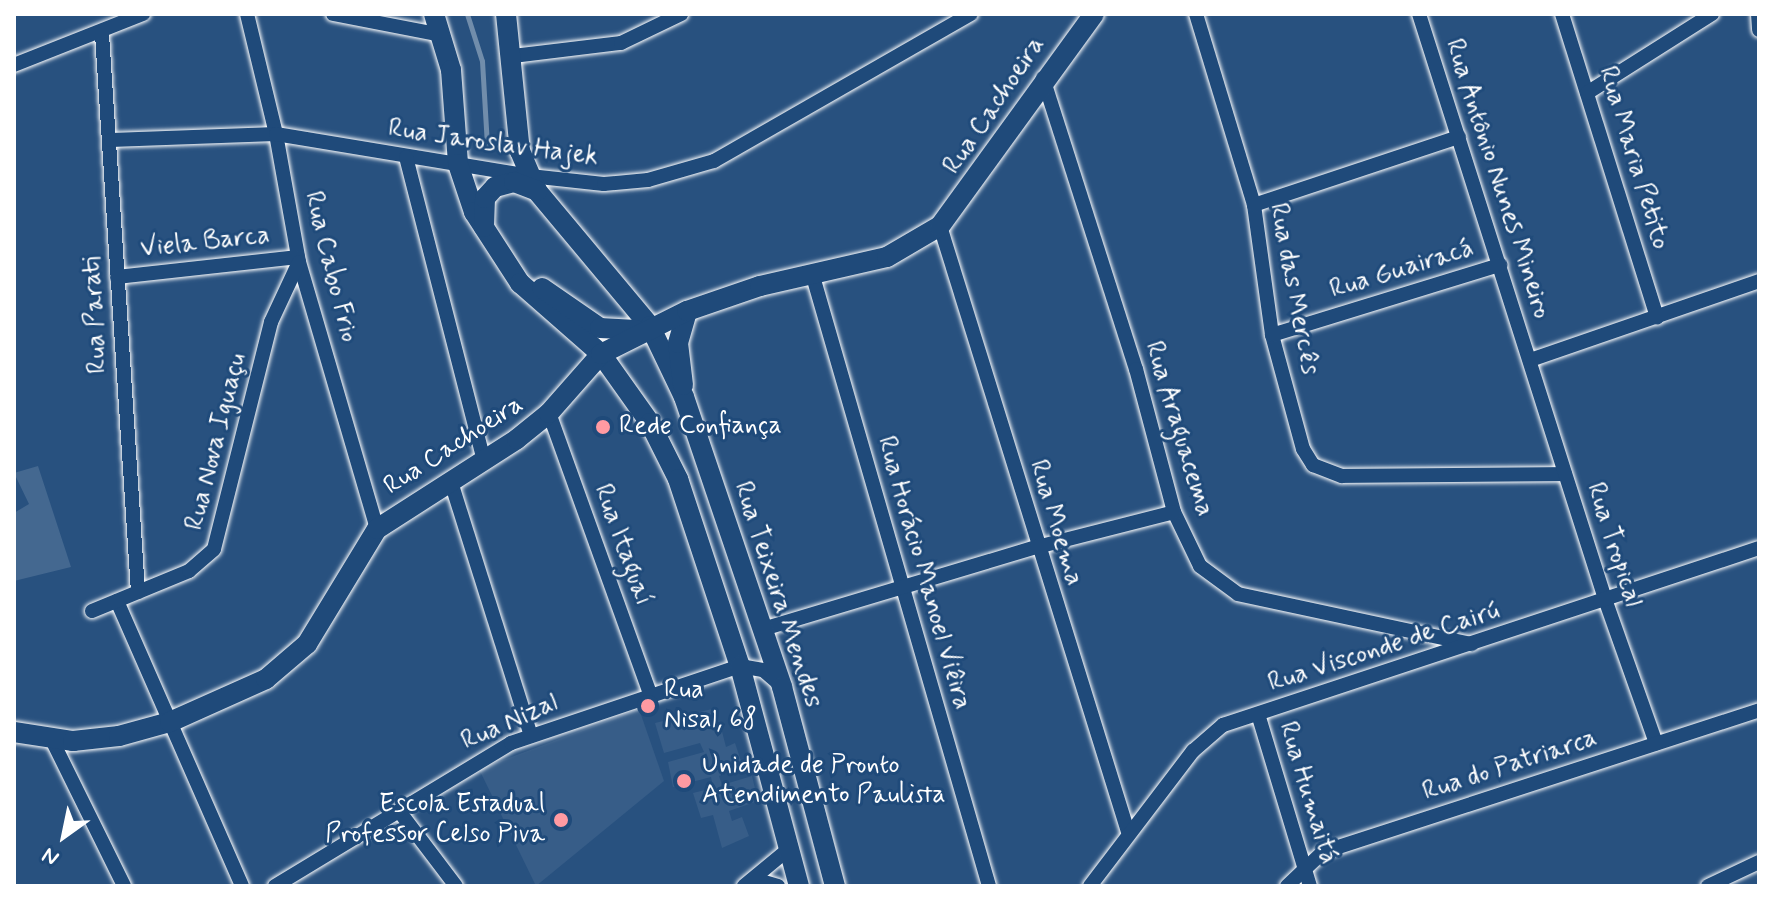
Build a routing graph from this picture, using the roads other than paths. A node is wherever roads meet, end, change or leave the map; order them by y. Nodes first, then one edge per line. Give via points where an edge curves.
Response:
1 (143, 14) edge
2 (247, 14) edge
3 (333, 14) edge
4 (434, 14) edge
5 (506, 14) edge
6 (681, 14) edge
7 (971, 14) edge
8 (1094, 14) edge
9 (1214, 14) edge
10 (1419, 14) edge
11 (1562, 14) edge
12 (1712, 14) edge
13 (1758, 14) edge
14 (1197, 17) edge
15 (1759, 30) edge
16 (102, 34) junction
17 (441, 35) junction
18 (513, 56) junction
19 (14, 65) edge
20 (1043, 77) junction
21 (1587, 93) junction
22 (276, 134) junction
23 (1459, 137) junction
24 (111, 140) junction
25 (406, 157) junction
26 (458, 164) junction
27 (502, 180) junction
28 (534, 184) junction
29 (1254, 205) junction
30 (940, 226) junction
31 (485, 233) junction
32 (298, 260) junction
33 (502, 261) junction
34 (1500, 265) junction
35 (812, 273) junction
36 (117, 277) junction
37 (1759, 281) edge
38 (687, 311) junction
39 (1657, 317) junction
40 (650, 326) junction
41 (1272, 335) junction
42 (601, 354) junction
43 (1530, 360) junction
44 (684, 397) junction
45 (549, 413) junction
46 (484, 461) junction
47 (1565, 474) junction
48 (451, 482) junction
49 (1174, 512) junction
50 (377, 529) junction
51 (1037, 547) junction
52 (1759, 548) edge
53 (902, 587) junction
54 (138, 592) junction
55 (117, 601) junction
56 (1606, 602) junction
57 (92, 611) dead end
58 (763, 629) junction
59 (1472, 644) junction
60 (740, 666) junction
61 (782, 687) junction
62 (650, 694) junction
63 (1759, 710) edge
64 (1258, 714) junction
65 (170, 722) junction
66 (14, 732) edge
67 (531, 736) junction
68 (51, 738) junction
69 (1656, 743) junction
70 (399, 811) junction
71 (1128, 832) junction
72 (791, 847) junction
73 (1759, 862) edge
74 (1303, 866) junction
75 (749, 882) edge
76 (284, 884) edge
77 (124, 886) edge
78 (242, 886) edge
79 (456, 886) edge
80 (778, 886) edge
81 (799, 886) edge
82 (835, 886) edge
83 (989, 886) edge
84 (1090, 886) edge
85 (1287, 886) edge
86 (1310, 886) edge
87 (1708, 886) edge

1 - 16 street
2 - 22 street, Rua Cabo Frio
3 - 17 street
4 - 17 main road
5 - 18 main road
6 - 18 street via 621,43
7 - 28 street, Rua Jaroslav Hajek via 692,170 604,184
8 - 20 main road, Rua Cachoeira
9 - 14 street
10 - 23 street, Rua Antônio Nunes Mineiro
11 - 21 street, Rua Maria Petito
12 - 21 street
13 - 15 street
14 - 29 street, Rua das Mercês
16 - 19 street
16 - 24 street, Rua Parati
17 - 26 main road via 451,70
18 - 28 main road via 516,129
20 - 30 main road, Rua Cachoeira
20 - 49 street, Rua Araguacema via 1136,369
21 - 39 street, Rua Maria Petito
22 - 24 street, Rua Jaroslav Hajek
22 - 25 street, Rua Jaroslav Hajek
22 - 32 street, Rua Cabo Frio
23 - 29 street
23 - 34 street, Rua Antônio Nunes Mineiro
24 - 36 street, Rua Parati
25 - 26 street, Rua Jaroslav Hajek
25 - 46 street
26 - 27 street, Rua Jaroslav Hajek
26 - 31 main road
27 - 28 main road
27 - 31 main road via 485,198
28 - 40 main road, Rua Teixeira Mendes
29 - 41 street, Rua das Mercês
30 - 35 main road, Rua Cachoeira via 887,257
30 - 51 street, Rua Moema
31 - 33 main road
32 - 36 street, Viela Barca
32 - 50 street, Rua Cabo Frio
32 - 54 street, Rua Nova Iguaçu via 271,322 219,540 189,571
33 - 40 main road via 600,328 620,332
33 - 42 main road via 540,303
34 - 41 street, Rua Guairacá
34 - 43 street, Rua Antônio Nunes Mineiro
35 - 38 main road, Rua Cachoeira
35 - 53 street, Rua Horácio Manoel Viêira
36 - 54 street, Rua Parati
37 - 39 street
38 - 40 main road, Rua Cachoeira
38 - 44 main road via 678,343
39 - 43 street
40 - 42 main road, Rua Cachoeira
40 - 44 main road, Rua Teixeira Mendes
41 - 47 street, Rua das Mercês via 1303,449 1326,473
42 - 45 main road, Rua Cachoeira
42 - 60 main road via 650,423 678,479
43 - 47 street, Rua Tropical
44 - 58 main road, Rua Teixeira Mendes
45 - 46 main road, Rua Cachoeira
45 - 62 street, Rua Itaguaí
46 - 48 main road, Rua Cachoeira
47 - 56 street, Rua Tropical
48 - 50 main road, Rua Cachoeira
48 - 67 street
49 - 51 street
49 - 59 street, Rua Araguacema via 1200,566 1238,594
50 - 65 main road, Rua Cachoeira via 291,662 266,679
51 - 53 street
51 - 71 street, Rua Moema
52 - 56 street, Rua Visconde de Cairú
53 - 58 street
53 - 83 street, Rua Horácio Manoel Viêira
54 - 55 street, Rua Nova Iguaçu
55 - 57 street, Rua Nova Iguaçu
55 - 65 street
56 - 59 street, Rua Visconde de Cairú
56 - 69 street, Rua Tropical
58 - 61 main road, Rua Teixeira Mendes
59 - 64 street, Rua Visconde de Cairú
60 - 61 street via 763,670
60 - 62 street, Rua Nizal
60 - 72 main road
61 - 82 main road, Rua Teixeira Mendes
62 - 67 street, Rua Nizal
63 - 69 street, Rua do Patriarca
64 - 71 street, Rua Visconde de Cairú via 1207,735
64 - 74 street, Rua Humaitá
65 - 68 main road, Rua Cachoeira via 97,740
65 - 78 street
66 - 68 main road, Rua Cachoeira
67 - 70 street, Rua Nizal via 484,757
68 - 77 street
69 - 74 street, Rua do Patriarca via 1323,852
70 - 76 street, Rua Nizal
70 - 79 street
71 - 84 street, Rua Visconde de Cairú
72 - 75 street
72 - 81 main road
73 - 87 street
74 - 85 street, Rua do Patriarca
74 - 86 street, Rua Humaitá
75 - 80 street

